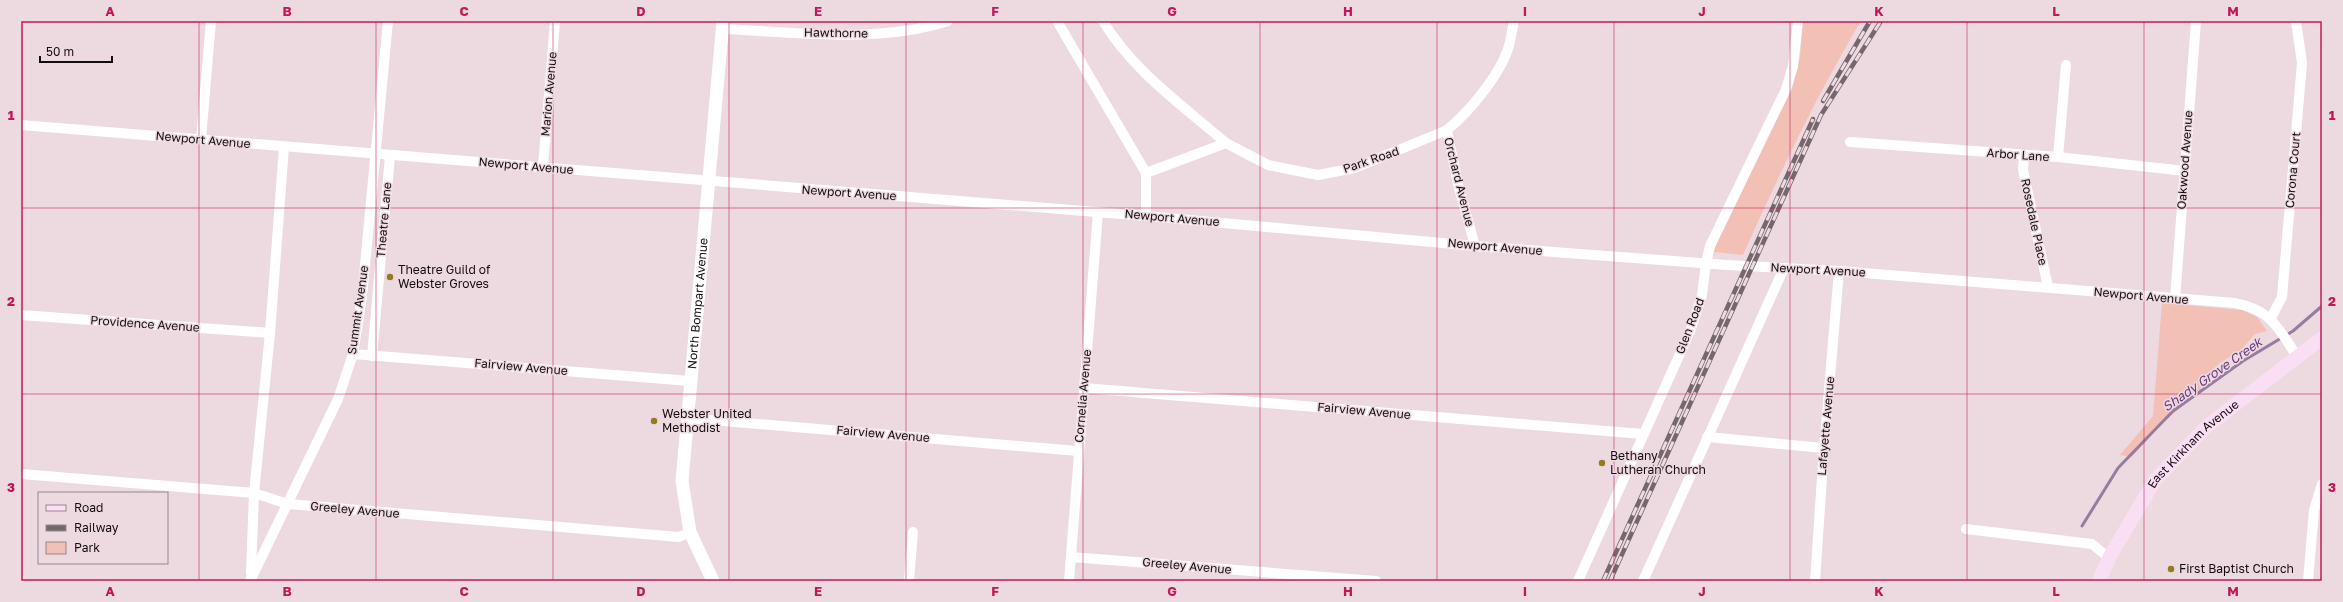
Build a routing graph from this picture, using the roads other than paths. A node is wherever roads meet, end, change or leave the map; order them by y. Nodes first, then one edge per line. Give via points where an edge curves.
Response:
1 (211, 21) edge
2 (388, 21) edge
3 (555, 21) edge
4 (948, 21) edge
5 (1057, 21) edge
6 (1103, 21) edge
7 (1514, 21) edge
8 (1798, 21) edge
9 (2196, 21) edge
10 (2296, 21) edge
11 (723, 25) edge
12 (2066, 65) dead end
13 (21, 125) edge
14 (1447, 130) junction
15 (201, 139) junction
16 (1850, 142) dead end
17 (1226, 143) junction
18 (284, 147) junction
19 (377, 154) junction
20 (390, 156) junction
21 (2024, 156) junction
22 (2058, 157) junction
23 (543, 167) junction
24 (2184, 172) junction
25 (1146, 173) junction
26 (709, 182) junction
27 (1098, 212) junction
28 (1146, 216) junction
29 (1475, 246) junction
30 (1706, 263) junction
31 (1784, 268) junction
32 (1839, 271) junction
33 (2048, 287) junction
34 (2175, 299) junction
35 (21, 314) edge
36 (2271, 318) junction
37 (270, 333) junction
38 (2322, 338) edge
39 (353, 354) junction
40 (372, 356) junction
41 (2298, 358) junction
42 (690, 381) junction
43 (1084, 388) junction
44 (688, 418) junction
45 (1643, 434) junction
46 (1707, 437) junction
47 (1824, 448) junction
48 (1078, 451) junction
49 (21, 474) edge
50 (2322, 484) edge
51 (254, 493) junction
52 (288, 504) junction
53 (1966, 529) dead end
54 (690, 532) junction
55 (913, 532) dead end
56 (1071, 557) junction
57 (2109, 558) junction
58 (250, 579) edge
59 (713, 581) edge
60 (909, 581) edge
61 (1069, 581) edge
62 (1376, 581) edge
63 (1578, 581) edge
64 (1643, 581) edge
65 (1815, 581) edge
66 (2099, 581) edge
67 (2308, 581) edge

1 - 15 street
2 - 19 street, Summit Avenue
3 - 23 street, Marion Avenue
4 - 11 street, Hawthorne via 894,33 843,34
5 - 25 street
6 - 17 street, Park Road via 1142,70
7 - 14 street, Orchard Avenue via 1508,49 1494,76 1459,120
8 - 30 street, Glen Road via 1793,66 1786,89 1710,246
9 - 24 street, Oakwood Avenue
10 - 36 street, Corona Court via 2302,63 2282,297
11 - 26 street, North Bompart Avenue
12 - 22 street
13 - 15 street, Newport Avenue
14 - 17 street, Park Road via 1355,168 1318,175 1268,166
14 - 29 street, Orchard Avenue
15 - 18 street, Newport Avenue
16 - 21 street, Arbor Lane
17 - 25 street
18 - 19 street, Newport Avenue
18 - 37 street, Summit Avenue
19 - 20 street, Newport Avenue
19 - 39 street, Summit Avenue via 362,297
20 - 23 street, Newport Avenue
20 - 40 street, Theatre Lane
21 - 22 street, Arbor Lane
21 - 33 street, Rosedale Place via 2023,170
22 - 24 street, Arbor Lane
23 - 26 street, Newport Avenue
24 - 34 street, Oakwood Avenue
25 - 28 street
26 - 27 street, Newport Avenue
26 - 42 street, North Bompart Avenue
27 - 28 street, Newport Avenue
27 - 43 street, Cornelia Avenue
28 - 29 street, Newport Avenue
29 - 30 street, Newport Avenue
30 - 31 street, Newport Avenue
30 - 45 street, Glen Road via 1702,295 1691,329
31 - 32 street, Newport Avenue
31 - 46 street
32 - 33 street, Newport Avenue
32 - 47 street, Lafayette Avenue
33 - 34 street, Newport Avenue
34 - 36 street, Newport Avenue via 2235,303 2254,307
35 - 37 street, Providence Avenue
36 - 41 street, Newport Avenue
37 - 51 street, Summit Avenue
38 - 41 main road, East Kirkham Avenue
39 - 40 street, Fairview Avenue
39 - 52 street, Summit Avenue via 338,399
40 - 42 street, Fairview Avenue
41 - 57 main road, East Kirkham Avenue via 2206,428 2155,480
42 - 44 street, North Bompart Avenue
43 - 45 street, Fairview Avenue
43 - 48 street, Cornelia Avenue
44 - 48 street, Fairview Avenue
44 - 54 street, North Bompart Avenue via 682,481
45 - 63 street, Glen Road
46 - 47 street
46 - 64 street
47 - 65 street, Lafayette Avenue
48 - 56 street, Cornelia Avenue
49 - 51 street, Greeley Avenue
50 - 67 street via 2314,510
51 - 52 street, Greeley Avenue
51 - 58 street, Summit Avenue
52 - 54 street, Greeley Avenue via 679,537
52 - 58 street, Summit Avenue
53 - 57 street via 2092,544
54 - 59 street, North Bompart Avenue
55 - 60 street
56 - 61 street, Cornelia Avenue
56 - 62 street, Greeley Avenue
57 - 66 main road, East Kirkham Avenue

